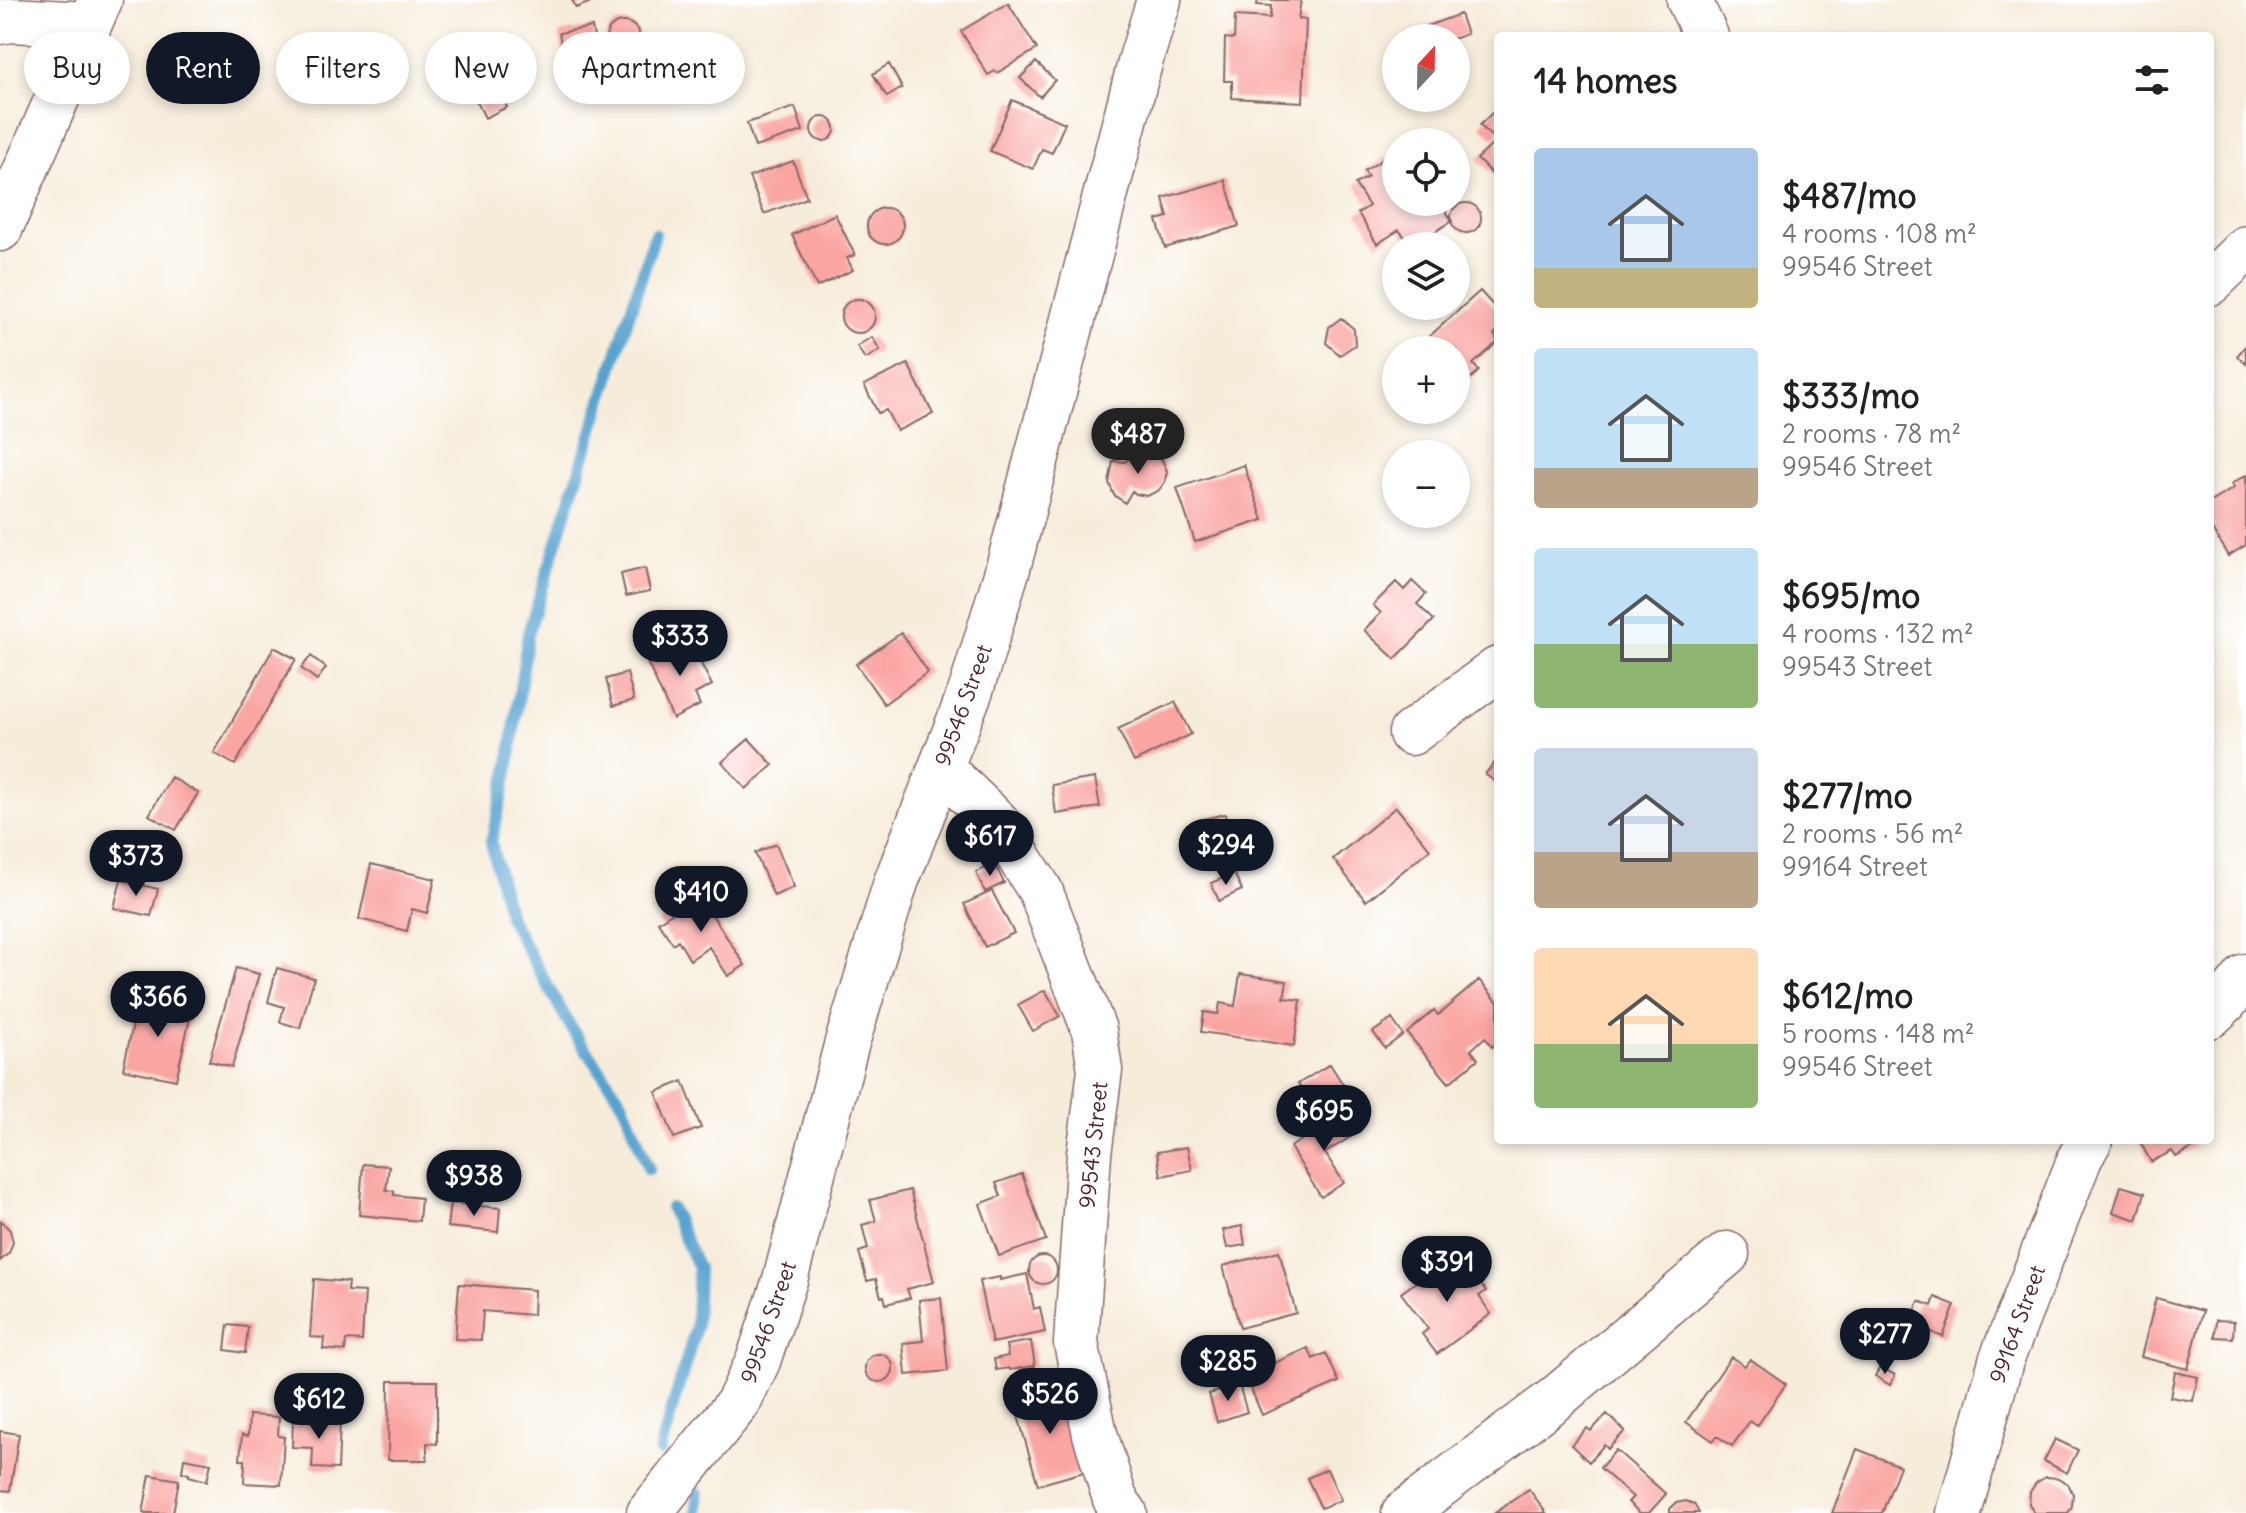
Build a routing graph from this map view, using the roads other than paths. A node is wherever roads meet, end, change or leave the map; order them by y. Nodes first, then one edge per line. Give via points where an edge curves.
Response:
1 (1159, 0) edge
2 (1689, 0) edge
3 (95, 12) edge
4 (0, 22) edge
5 (1704, 32) edge
6 (0, 229) edge
7 (2246, 248) edge
8 (2214, 279) edge
9 (1494, 672) edge
10 (1411, 733) dead end
11 (941, 768) junction
12 (2246, 976) edge
13 (2214, 1012) edge
14 (2088, 1144) edge
15 (1727, 1254) dead end
16 (649, 1513) edge
17 (1125, 1513) edge
18 (1404, 1513) edge
19 (1959, 1513) edge

1 - 11 street, 99546 Street via 1008,568
2 - 5 street
3 - 4 street
3 - 6 street
7 - 8 street
9 - 10 street
11 - 16 street, 99546 Street via 891,897 758,1361 738,1403
11 - 17 street, 99543 Street via 997,822 1040,890 1094,1030 1100,1070 1076,1343 1095,1434 1115,1499
12 - 13 street
14 - 19 street, 99164 Street via 2001,1361
15 - 18 street via 1556,1398

